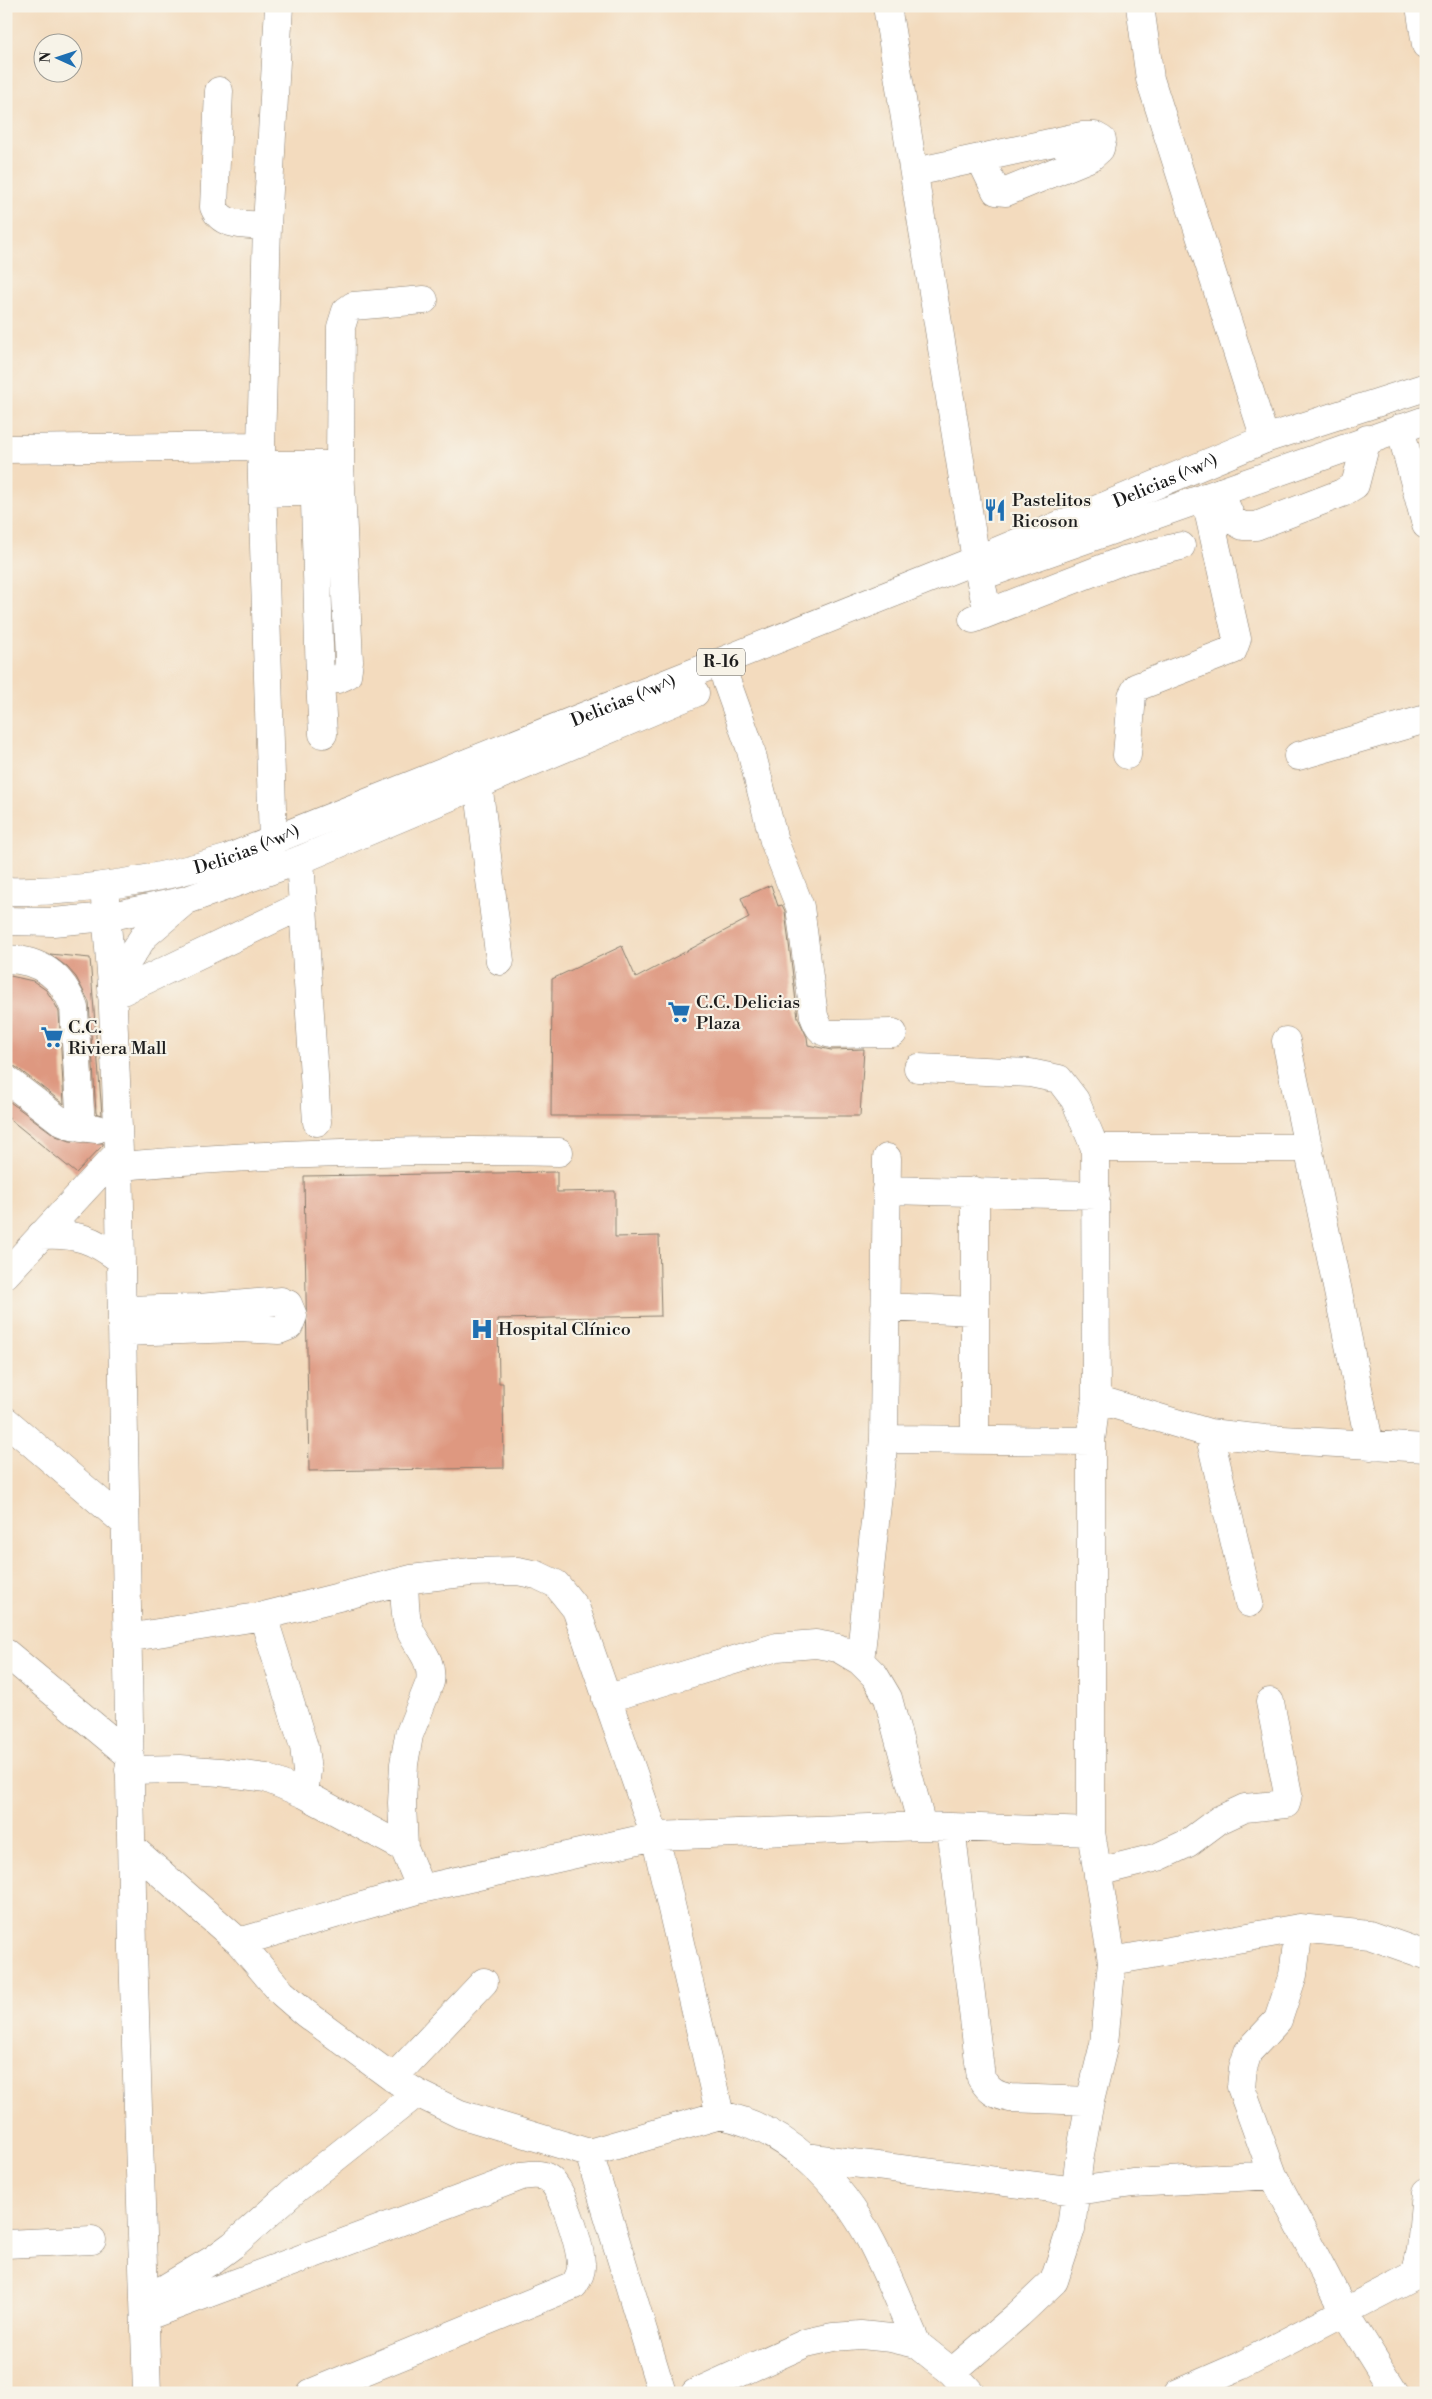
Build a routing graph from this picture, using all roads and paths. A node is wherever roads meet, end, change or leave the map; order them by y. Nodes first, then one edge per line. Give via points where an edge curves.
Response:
1 (279, 6) edge
2 (887, 6) edge
3 (1140, 6) edge
4 (1420, 6) edge
5 (1425, 41) edge
6 (219, 91) dead end
7 (980, 158) dead end
8 (915, 172) junction
9 (267, 226) junction
10 (424, 300) dead end
11 (1426, 387) edge
12 (1426, 420) edge
13 (1400, 428) junction
14 (1265, 439) junction
15 (1367, 439) junction
16 (6, 449) edge
17 (261, 456) junction
18 (314, 478) junction
19 (341, 478) junction
20 (1420, 482) edge
21 (263, 493) junction
22 (1212, 494) junction
23 (1426, 525) edge
24 (1121, 527) junction
25 (1181, 546) dead end
26 (1124, 560) junction
27 (978, 568) junction
28 (320, 680) junction
29 (726, 680) junction
30 (1426, 720) edge
31 (322, 734) dead end
32 (1127, 755) dead end
33 (1298, 756) dead end
34 (478, 783) junction
35 (273, 842) junction
36 (300, 860) junction
37 (104, 887) junction
38 (6, 891) edge
39 (187, 900) junction
40 (303, 905) junction
41 (107, 917) junction
42 (6, 921) edge
43 (6, 960) edge
44 (500, 961) dead end
45 (112, 991) junction
46 (893, 1033) dead end
47 (1286, 1041) dead end
48 (918, 1068) dead end
49 (6, 1079) edge
50 (317, 1122) dead end
51 (81, 1128) junction
52 (1095, 1148) junction
53 (1309, 1148) junction
54 (119, 1149) junction
55 (559, 1152) dead end
56 (887, 1158) dead end
57 (886, 1190) junction
58 (975, 1191) junction
59 (1096, 1195) junction
60 (24, 1242) edge
61 (121, 1260) junction
62 (6, 1274) edge
63 (885, 1307) junction
64 (975, 1311) junction
65 (122, 1321) junction
66 (1096, 1399) junction
67 (6, 1421) edge
68 (1210, 1433) junction
69 (884, 1439) junction
70 (975, 1440) junction
71 (1091, 1442) junction
72 (1370, 1446) junction
73 (1426, 1448) edge
74 (126, 1522) junction
75 (404, 1581) junction
76 (1249, 1604) dead end
77 (263, 1616) junction
78 (128, 1638) junction
79 (6, 1653) edge
80 (860, 1661) junction
81 (606, 1699) junction
82 (1270, 1702) dead end
83 (129, 1763) junction
84 (304, 1794) junction
85 (922, 1826) junction
86 (951, 1827) junction
87 (1091, 1832) junction
88 (655, 1836) junction
89 (131, 1847) junction
90 (404, 1848) junction
91 (1098, 1872) junction
92 (421, 1889) junction
93 (1299, 1928) junction
94 (239, 1942) junction
95 (1426, 1955) edge
96 (1112, 1961) junction
97 (484, 1982) dead end
98 (393, 2078) junction
99 (416, 2093) junction
100 (1090, 2101) junction
101 (720, 2115) junction
102 (589, 2153) junction
103 (805, 2156) junction
104 (1272, 2175) junction
105 (1076, 2190) junction
106 (1426, 2192) edge
107 (92, 2240) dead end
108 (6, 2244) edge
109 (1421, 2271) edge
110 (144, 2309) junction
111 (1344, 2311) junction
112 (917, 2344) junction
113 (952, 2372) junction
114 (147, 2393) edge
115 (311, 2393) edge
116 (662, 2393) edge
117 (695, 2393) edge
118 (971, 2393) edge
119 (1178, 2393) edge
120 (1395, 2393) edge

1 - 9 street
2 - 8 street
3 - 14 street via 1150,79
4 - 5 street
6 - 9 street via 214,207 223,220
7 - 8 street
8 - 27 street
9 - 17 street
10 - 19 street via 362,304 346,311 343,317
11 - 14 street, Delicias (^w^) / R-16
12 - 13 street, Delicias (^w^) / R-16
13 - 15 street, Delicias (^w^) / R-16
13 - 20 street
14 - 27 street, Delicias (^w^) / R-16
15 - 22 street, Delicias (^w^) / R-16
15 - 22 street via 1355,485 1256,526 1243,526 1232,520
16 - 17 street
17 - 18 street
17 - 21 street
18 - 19 street
18 - 21 street
18 - 28 street
19 - 28 street via 349,669 343,678
20 - 23 street
21 - 35 street
22 - 24 street, Delicias (^w^) / R-16
22 - 32 street via 1237,640 1233,650 1137,687 1132,696
24 - 26 street via 1127,547
24 - 27 street, Delicias (^w^) / R-16
25 - 26 street
26 - 27 street via 984,614 985,600
27 - 29 street, Delicias (^w^) / R-16
27 - 35 street, Delicias (^w^) / R-16
28 - 31 street
29 - 34 street, Delicias (^w^) / R-16
29 - 46 street via 750,747 774,841 800,907 817,1026 823,1033 831,1034
30 - 33 street
34 - 36 street, Delicias (^w^) / R-16
34 - 44 street
35 - 37 street, Delicias (^w^) / R-16 via 184,872
36 - 39 street, Delicias (^w^) / R-16
36 - 40 street
37 - 38 street, Delicias (^w^) / R-16
37 - 41 street
39 - 41 street, Delicias (^w^) / R-16
39 - 45 street via 144,936
40 - 45 street
40 - 50 street
41 - 42 street, Delicias (^w^) / R-16 via 53,922
41 - 45 street
43 - 51 street via 48,971 61,981 69,994 74,1008
45 - 54 street
47 - 53 street
48 - 52 street via 1030,1073 1060,1079 1075,1100
49 - 51 street via 62,1122
51 - 54 street
52 - 53 street
52 - 59 street
53 - 72 street
54 - 55 street via 260,1155 433,1150
54 - 60 street
54 - 61 street
56 - 57 street
57 - 58 street
57 - 63 street
58 - 59 street
58 - 64 street
59 - 66 street
60 - 61 street via 70,1235 100,1245
60 - 62 street
61 - 65 street
63 - 64 street
63 - 69 street
64 - 70 street
65 - 65 street via 199,1308 281,1301 288,1304 293,1316 290,1326 279,1330
65 - 74 street
66 - 68 street
66 - 71 street
67 - 74 street
68 - 72 street
68 - 76 street
69 - 70 street
69 - 80 street
70 - 71 street
71 - 87 street
72 - 73 street
74 - 78 street
75 - 77 street
75 - 81 street via 470,1572 518,1570 556,1584 576,1609
75 - 90 street via 408,1625 428,1659 431,1674 409,1735 404,1764
77 - 78 street
77 - 84 street via 304,1747 307,1771
78 - 83 street
79 - 83 street
80 - 81 street via 838,1648 816,1644 778,1647
80 - 85 street via 875,1676 888,1698
81 - 88 street
82 - 91 street via 1288,1794 1286,1804 1245,1808 1219,1820 1188,1843 1158,1856
83 - 84 street via 249,1775 278,1782
83 - 89 street
84 - 90 street
85 - 86 street
85 - 88 street
86 - 87 street
86 - 100 street via 981,2078 988,2089 1004,2097
87 - 91 street
88 - 92 street
88 - 101 street
89 - 94 street
89 - 110 street
90 - 92 street
91 - 96 street
92 - 94 street
93 - 95 street via 1369,1935
93 - 96 street
93 - 104 street via 1293,1975 1278,2020 1248,2052 1243,2068 1241,2087
94 - 98 street via 282,1992 305,2013
96 - 100 street via 1104,2044
97 - 98 street
98 - 99 street
99 - 102 street via 476,2120
99 - 110 street via 233,2245
100 - 105 street
101 - 102 street
101 - 103 street via 763,2130
102 - 116 street
103 - 105 street
103 - 112 street via 852,2208 872,2243
104 - 105 street via 1133,2183
104 - 111 street
105 - 113 street via 1071,2229 1054,2281
106 - 109 street
107 - 108 street
109 - 111 street
110 - 114 street
110 - 115 street via 522,2176 534,2174 548,2178 556,2185 580,2260 579,2278 574,2285
111 - 119 street via 1240,2366
111 - 120 street
112 - 113 street
112 - 117 street via 861,2335 833,2336 806,2343
113 - 118 street

